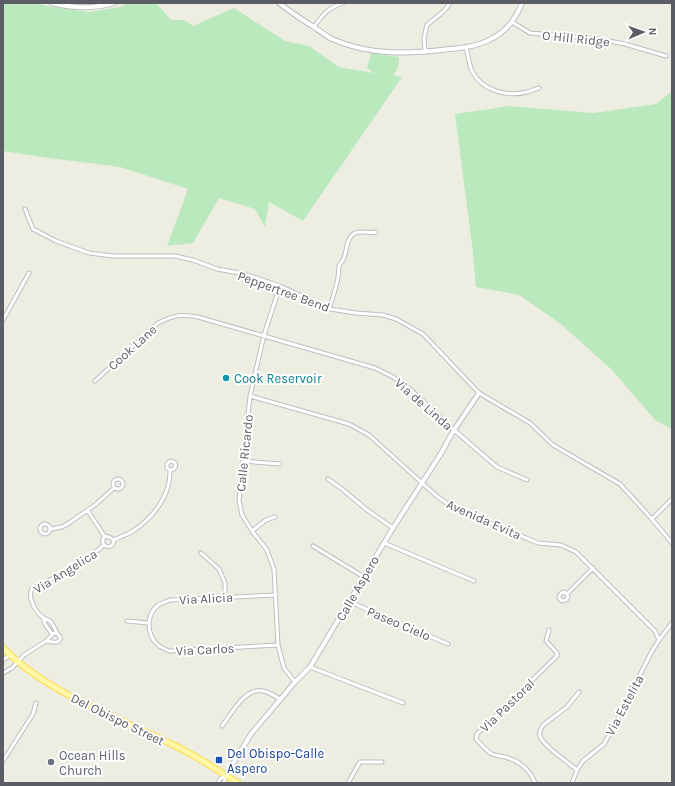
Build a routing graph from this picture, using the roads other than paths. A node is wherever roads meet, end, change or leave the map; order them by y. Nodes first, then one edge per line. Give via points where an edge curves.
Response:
1 (52, 3) edge
2 (114, 3) edge
3 (279, 3) edge
4 (343, 3) edge
5 (450, 3) edge
6 (522, 3) edge
7 (512, 22) junction
8 (314, 27) junction
9 (466, 47) junction
10 (425, 52) junction
11 (666, 56) dead end
12 (539, 88) dead end
13 (25, 209) dead end
14 (376, 232) dead end
15 (29, 273) dead end
16 (280, 286) junction
17 (329, 309) junction
18 (3, 320) edge
19 (264, 335) junction
20 (95, 381) dead end
21 (479, 393) junction
22 (250, 396) junction
23 (454, 430) junction
24 (243, 462) junction
25 (280, 464) dead end
26 (170, 470) dead end
27 (328, 479) dead end
28 (527, 480) dead end
29 (422, 484) junction
30 (114, 488) dead end
31 (672, 499) edge
32 (88, 511) junction
33 (275, 516) dead end
34 (652, 519) junction
35 (393, 528) junction
36 (50, 529) dead end
37 (252, 531) junction
38 (105, 537) junction
39 (113, 540) junction
40 (384, 542) junction
41 (672, 543) edge
42 (104, 545) junction
43 (313, 546) dead end
44 (201, 553) dead end
45 (592, 568) junction
46 (364, 577) junction
47 (474, 581) dead end
48 (567, 594) dead end
49 (276, 595) junction
50 (225, 597) junction
51 (350, 602) junction
52 (43, 617) junction
53 (128, 621) dead end
54 (148, 623) junction
55 (672, 623) edge
56 (549, 630) dead end
57 (57, 633) junction
58 (52, 634) junction
59 (659, 640) junction
60 (46, 641) junction
61 (448, 644) dead end
62 (278, 645) junction
63 (3, 648) edge
64 (10, 655) junction
65 (3, 660) edge
66 (18, 662) junction
67 (310, 667) junction
68 (3, 673) edge
69 (295, 682) junction
70 (579, 692) dead end
71 (280, 699) junction
72 (36, 703) dead end
73 (403, 703) dead end
74 (222, 726) dead end
75 (3, 752) edge
76 (7, 754) junction
77 (3, 761) edge
78 (382, 762) dead end
79 (577, 770) junction
80 (226, 775) junction
81 (218, 783) edge
82 (224, 783) edge
83 (238, 783) edge
84 (348, 783) edge
85 (535, 783) edge
86 (572, 783) edge

1 - 2 street via 82,7
3 - 8 street
4 - 8 street via 325,12
5 - 10 street via 428,25 424,38
6 - 7 street
7 - 9 street via 491,39
7 - 11 street, O Hill Ridge via 530,33 598,39
8 - 10 street via 331,38 362,48 396,53
9 - 10 street
9 - 12 street via 475,76 491,90 514,94 527,93
13 - 16 street, Peppertree Bend via 33,229 89,253 113,256 175,256
14 - 17 street via 358,232 351,236 339,267 338,281
15 - 18 street
16 - 17 street, Peppertree Bend
16 - 19 street, Calle Ricardo
17 - 21 street, Peppertree Bend via 384,315 407,324 424,334
19 - 20 street, Cook Lane via 198,317 169,317 154,326
19 - 22 street, Calle Ricardo
19 - 23 street, Via de Linda via 374,368 393,377 409,388
21 - 23 street, Calle Aspero
21 - 34 street, Peppertree Bend via 530,423 553,445 620,484
22 - 24 street, Calle Ricardo
22 - 29 street, Avenida Evita via 349,424 369,435
23 - 28 street, Via de Linda via 497,467
23 - 29 street, Calle Aspero
24 - 25 street
24 - 37 street, Calle Ricardo via 239,500 242,515
26 - 39 street, Via Angelica via 165,495 150,518 125,536
27 - 35 street
29 - 35 street, Calle Aspero
29 - 45 street, Avenida Evita via 452,507 538,543 561,545 576,552
30 - 32 street
31 - 34 street
32 - 36 street via 62,527
32 - 38 street
33 - 37 street
34 - 41 street, Peppertree Bend
35 - 40 street, Calle Aspero
37 - 49 street, Calle Ricardo via 267,550 274,569
38 - 39 street, Via Angelica via 111,537
38 - 42 street, Via Angelica
39 - 42 street, Via Angelica via 111,546
40 - 46 street, Calle Aspero
40 - 47 street
42 - 52 street, Via Angelica via 72,569 32,589 31,600
43 - 46 street
44 - 50 street via 220,569 225,582
45 - 48 street
45 - 59 street, Avenida Evita via 655,631
46 - 51 street, Calle Aspero
49 - 50 street, Via Alicia
49 - 62 street, Calle Ricardo
50 - 54 street, Via Alicia via 170,600 159,604 151,613
51 - 61 street, Paseo Cielo
51 - 67 street, Calle Aspero
52 - 57 street, Via Angelica via 49,620
52 - 58 street, Via Angelica
53 - 54 street
54 - 62 street, Via Carlos via 151,636 158,645 169,651
55 - 59 street, Via Estelita
56 - 85 street, Via Pastoral via 546,640 557,656 476,736 490,753 524,766
57 - 58 street
57 - 60 street via 60,637 58,642
58 - 60 street
59 - 79 street, Via Estelita via 604,744 583,761
60 - 66 street
62 - 69 street, Calle Ricardo via 284,668
63 - 64 main road, Del Obispo Street
64 - 65 street
64 - 66 main road, Del Obispo Street
66 - 68 street
66 - 80 main road, Del Obispo Street via 42,680 76,699 172,745
67 - 69 street, Calle Aspero
67 - 73 street
69 - 71 street, Calle Aspero
70 - 79 street via 567,707 540,730 540,737 547,745
71 - 74 street via 263,691 252,691 244,697
71 - 80 street, Calle Aspero via 251,734
72 - 76 street via 33,714
75 - 76 street
76 - 77 street
78 - 84 street via 360,762
79 - 86 street, Via Estelita
80 - 81 street, Calle Aspero
80 - 82 street, Calle Aspero
80 - 83 main road, Del Obispo Street

